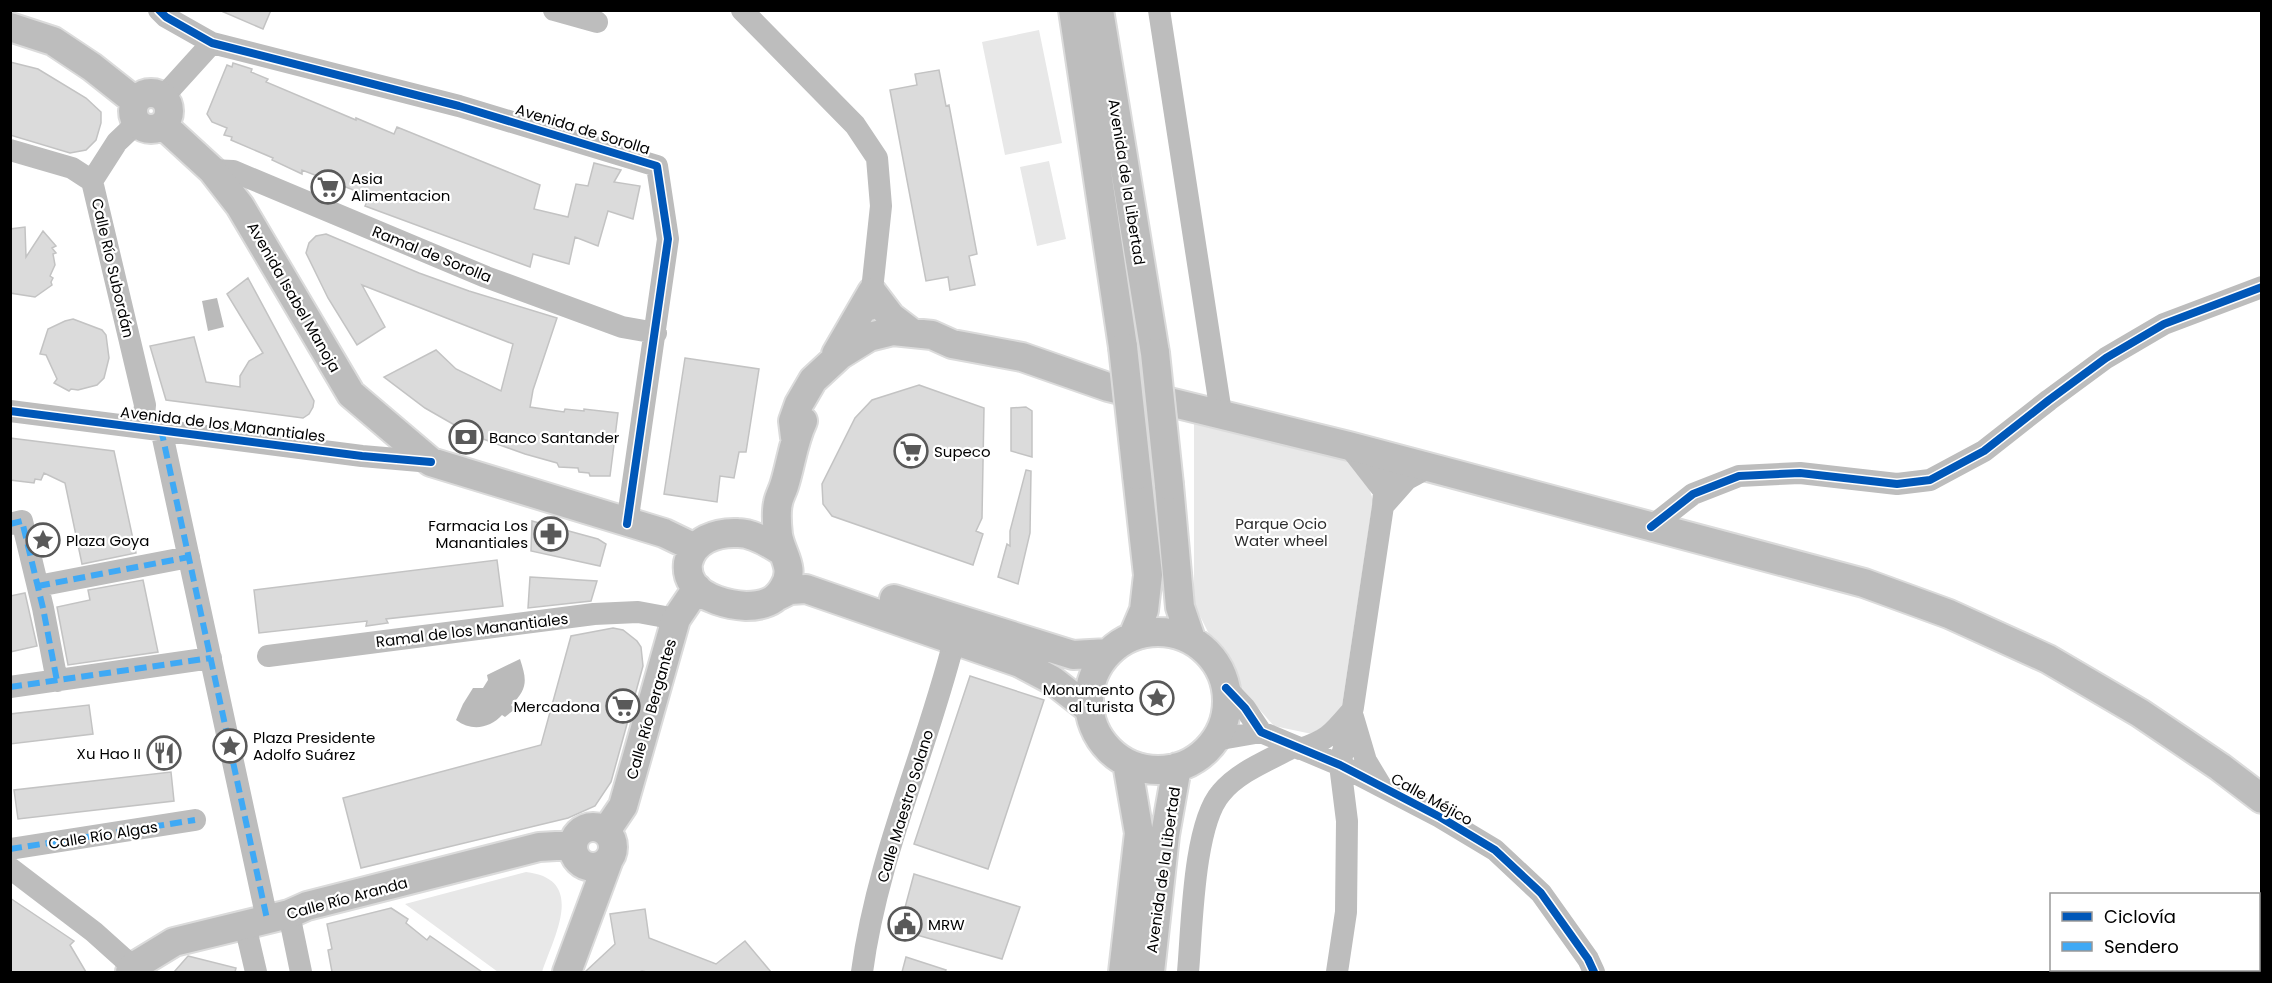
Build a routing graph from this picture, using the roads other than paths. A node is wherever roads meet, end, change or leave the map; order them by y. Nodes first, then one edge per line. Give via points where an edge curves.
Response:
1 (159, 10) edge
2 (554, 10) edge
3 (742, 10) edge
4 (1073, 10) edge
5 (1099, 10) edge
6 (1159, 10) edge
7 (597, 22) dead end
8 (10, 27) edge
9 (212, 43) junction
10 (163, 97) joint
11 (145, 117) junction
12 (10, 150) edge
13 (212, 170) junction
14 (92, 181) junction
15 (2262, 287) edge
16 (872, 292) junction
17 (656, 333) junction
18 (869, 337) junction
19 (912, 340) junction
20 (829, 364) junction
21 (815, 401) junction
22 (10, 411) edge
23 (1221, 413) junction
24 (152, 428) junction
25 (795, 437) junction
26 (1349, 446) junction
27 (1391, 457) junction
28 (431, 462) junction
29 (1430, 467) junction
30 (1383, 499) junction
31 (777, 504) junction
32 (10, 524) edge
33 (627, 524) junction
34 (1651, 527) junction
35 (740, 532) junction
36 (695, 548) junction
37 (786, 556) junction
38 (189, 557) junction
39 (38, 586) junction
40 (697, 588) junction
41 (778, 596) junction
42 (676, 619) junction
43 (1133, 636) junction
44 (1191, 639) junction
45 (954, 641) junction
46 (1108, 652) junction
47 (268, 656) dead end
48 (211, 658) junction
49 (57, 681) junction
50 (10, 687) edge
51 (1226, 688) junction
52 (1089, 709) junction
53 (1352, 710) junction
54 (1261, 732) junction
55 (1215, 741) junction
56 (1298, 747) junction
57 (1127, 763) junction
58 (1340, 765) junction
59 (1177, 767) junction
60 (1382, 787) junction
61 (2262, 799) edge
62 (195, 820) dead end
63 (606, 831) junction
64 (573, 845) junction
65 (10, 849) edge
66 (609, 859) junction
67 (10, 868) edge
68 (267, 919) junction
69 (131, 970) edge
70 (256, 972) edge
71 (301, 972) edge
72 (567, 972) edge
73 (862, 972) edge
74 (1123, 972) edge
75 (1150, 972) edge
76 (1188, 972) edge
77 (1337, 972) edge
78 (1594, 972) edge

1 - 9 street, Avenida de Sorolla
2 - 7 street
3 - 16 street via 855,125 877,158 881,206
4 - 43 main road, Avenida de la Libertad, bridge via 1123,347 1148,575 1144,610
5 - 44 main road, Avenida de la Libertad, bridge via 1155,353 1180,607
6 - 23 street
8 - 11 main road, Avenida Isabel Manoja via 53,41 92,67
9 - 10 street
9 - 17 street, Avenida de Sorolla via 459,106 657,166 668,239
10 - 11 main road via 148,93
11 - 13 main road, Avenida Isabel Manoja
11 - 14 street, Calle Río Subordán via 117,142
12 - 14 street via 72,168
13 - 17 street, Ramal de Sorolla via 233,171 486,277 622,327
13 - 28 main road, Avenida Isabel Manoja via 240,206 351,394
14 - 24 street, Calle Río Subordán
15 - 34 street via 2164,324 2106,358 1984,451 1930,480 1897,484 1800,473 1739,476 1693,494
16 - 18 street
16 - 19 main road
16 - 20 main road
17 - 33 street, Avenida de Sorolla
18 - 19 main road via 893,331
18 - 20 main road
18 - 21 main road via 865,352 823,381
19 - 21 main road via 853,366
19 - 23 main road via 932,335 952,344 1022,357 1108,387
20 - 25 main road via 813,380 799,404 793,421
21 - 25 main road
22 - 24 street, Avenida de los Manantiales
23 - 26 main road
24 - 28 street, Avenida de los Manantiales
24 - 38 street, Calle Río Subordán
25 - 31 main road
26 - 27 main road
26 - 30 street
27 - 29 main road
27 - 30 street
28 - 33 main road, Avenida de los Manantiales
29 - 30 street via 1407,479
29 - 34 main road
30 - 53 street
31 - 35 main road
31 - 37 main road via 778,533
32 - 39 street via 22,521
33 - 36 main road, Avenida de los Manantiales via 664,533
34 - 61 main road via 1864,583 1949,614 2048,659 2140,713
35 - 36 main road via 712,535
35 - 37 main road
36 - 40 main road via 687,573
37 - 41 main road via 790,573
37 - 46 main road via 813,574 1043,647 1073,655
38 - 39 street
38 - 48 street, Calle Río Subordán
39 - 49 street
40 - 41 main road via 712,598 741,605 768,603
40 - 42 main road, Calle Río Bergantes
41 - 45 main road via 806,589
42 - 47 street, Ramal de los Manantiales via 638,612 594,615
42 - 63 main road, Calle Río Bergantes via 623,806
43 - 44 main road via 1152,631 1172,632
43 - 46 main road
44 - 51 main road via 1209,654 1222,673
45 - 52 main road via 1020,663 1052,680
45 - 73 street, Calle Maestro Solano via 891,845
46 - 52 main road via 1089,688
48 - 49 street
48 - 68 street, Calle Río Subordán
49 - 50 street
51 - 54 street
51 - 55 main road via 1225,719
52 - 57 main road via 1095,731 1108,750
53 - 56 street via 1321,742
53 - 58 street
53 - 60 street via 1366,761
54 - 55 street
54 - 56 street, Calle Méjico
55 - 59 main road via 1198,757
56 - 58 street, Calle Méjico
56 - 76 street via 1244,774 1220,794 1199,849
57 - 59 main road via 1143,769
57 - 74 main road, Avenida de la Libertad via 1138,833
58 - 60 street, Calle Méjico
58 - 77 street via 1347,821 1346,912
59 - 75 main road, Avenida de la Libertad via 1165,835
60 - 78 street, Calle Méjico via 1495,850 1541,893
62 - 65 street, Calle Río Algas
63 - 64 main road via 587,827 576,836
63 - 66 main road via 613,843
64 - 66 main road via 579,862 589,866 601,866
64 - 68 main road, Calle Río Aranda via 539,847
66 - 72 main road
67 - 69 street via 94,932
68 - 69 main road, Calle Río Aranda via 174,942
68 - 70 street
68 - 71 street

